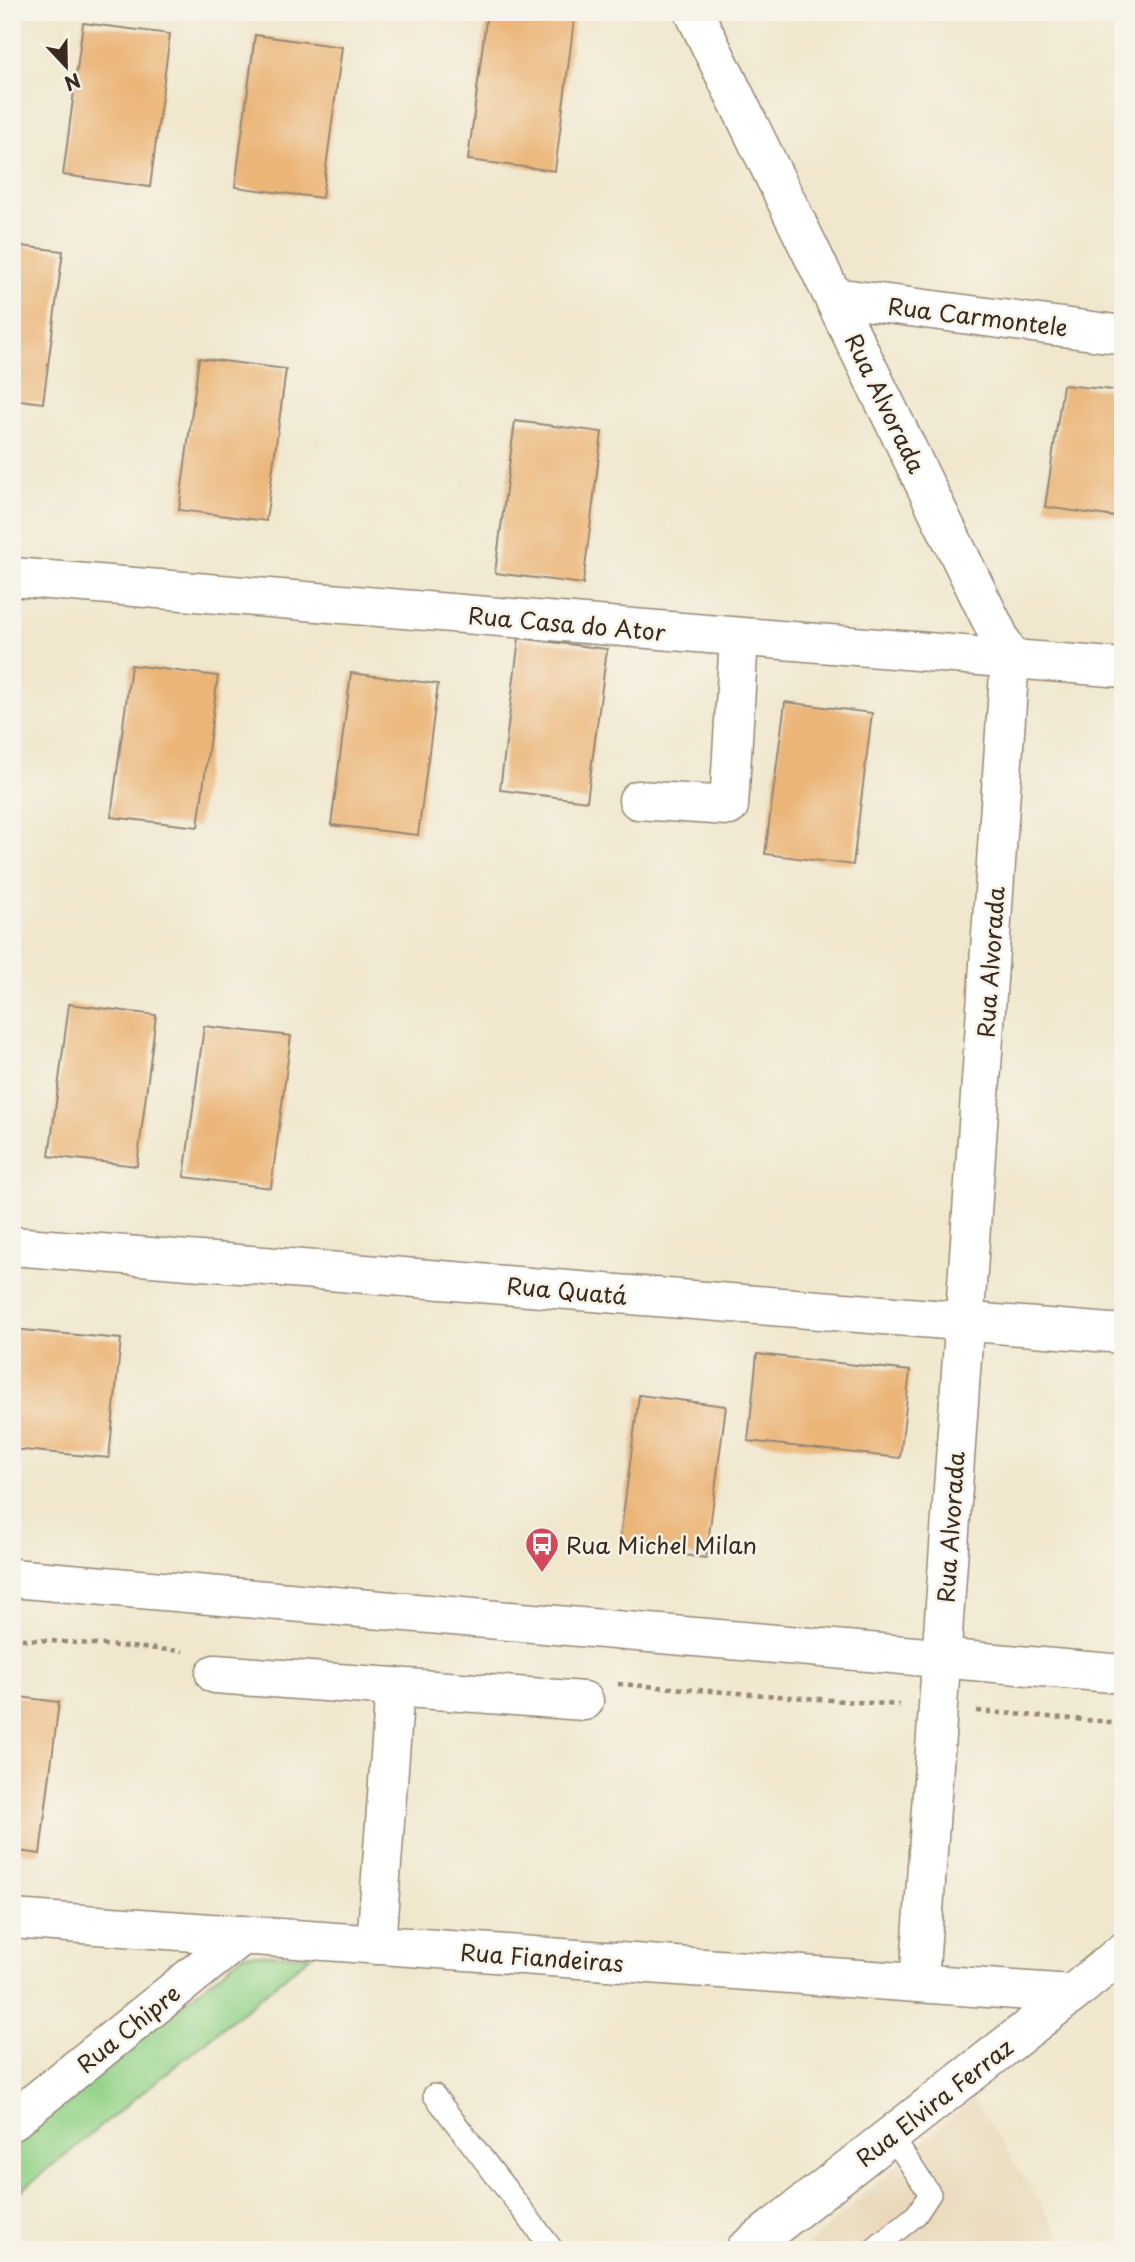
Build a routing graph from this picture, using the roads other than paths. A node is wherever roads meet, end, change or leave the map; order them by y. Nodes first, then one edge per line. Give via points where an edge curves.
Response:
1 (694, 12) edge
2 (834, 297) junction
3 (1123, 335) edge
4 (12, 577) edge
5 (739, 637) junction
6 (1010, 659) junction
7 (1123, 668) edge
8 (638, 800) dead end
9 (12, 1246) edge
10 (964, 1321) junction
11 (1123, 1334) edge
12 (12, 1578) edge
13 (941, 1658) junction
14 (215, 1674) dead end
15 (1123, 1674) edge
16 (394, 1687) junction
17 (584, 1701) dead end
18 (12, 1919) edge
19 (243, 1936) junction
20 (376, 1945) junction
21 (1123, 1952) edge
22 (919, 1983) junction
23 (1072, 1994) junction
24 (434, 2095) dead end
25 (12, 2121) edge
26 (891, 2135) junction
27 (553, 2250) edge
28 (745, 2250) edge
29 (873, 2250) edge

1 - 2 street, Rua Alvorada
2 - 3 street, Rua Carmontele
2 - 6 street, Rua Alvorada
4 - 5 street, Rua Casa do Ator
5 - 6 street, Rua Casa do Ator
5 - 8 street via 729,806
6 - 7 street, Rua Casa do Ator
6 - 10 street, Rua Alvorada
9 - 10 street, Rua Quatá
10 - 11 street, Rua Quatá
10 - 13 street, Rua Alvorada
12 - 13 street
13 - 15 street
13 - 22 street, Rua Alvorada
14 - 16 street
16 - 17 street
16 - 20 street
18 - 19 street, Rua Fiandeiras
19 - 20 street, Rua Fiandeiras
19 - 25 street, Rua Chipre
20 - 22 street, Rua Fiandeiras
21 - 23 street, Rua Elvira Ferraz
22 - 23 street, Rua Fiandeiras
23 - 26 street, Rua Elvira Ferraz
24 - 27 lane
26 - 28 street, Rua Elvira Ferraz
26 - 29 lane via 930,2194 916,2215

